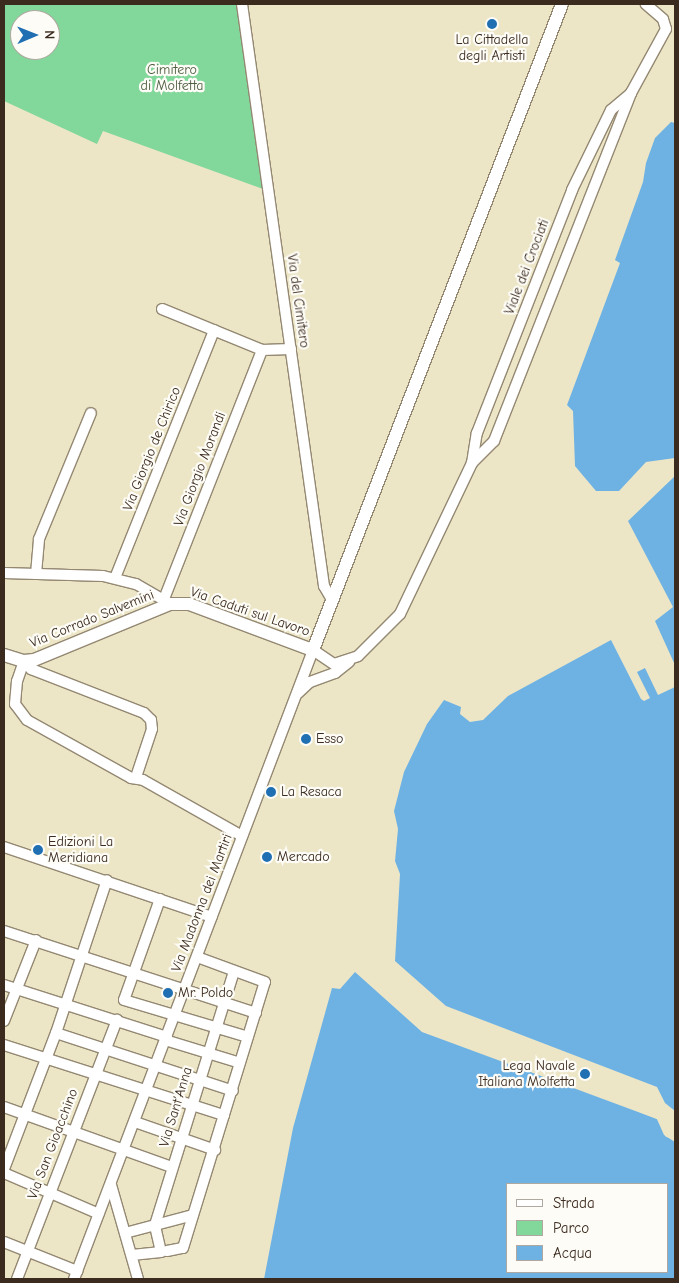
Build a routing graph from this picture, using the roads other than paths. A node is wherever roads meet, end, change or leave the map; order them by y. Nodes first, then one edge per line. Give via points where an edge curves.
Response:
1 (242, 4) edge
2 (562, 4) edge
3 (646, 4) edge
4 (631, 92) junction
5 (162, 309) dead end
6 (214, 330) junction
7 (291, 349) junction
8 (262, 350) junction
9 (91, 414) dead end
10 (472, 463) junction
11 (4, 573) edge
12 (36, 574) junction
13 (115, 578) junction
14 (332, 600) junction
15 (167, 601) junction
16 (313, 650) junction
17 (4, 655) edge
18 (358, 656) junction
19 (24, 661) junction
20 (308, 664) junction
21 (338, 670) junction
22 (298, 693) junction
23 (136, 777) junction
24 (242, 836) junction
25 (4, 847) edge
26 (108, 880) junction
27 (160, 899) junction
28 (212, 916) junction
29 (4, 930) edge
30 (36, 940) junction
31 (82, 956) junction
32 (196, 957) junction
33 (234, 971) junction
34 (134, 973) junction
35 (4, 984) edge
36 (17, 989) junction
37 (184, 989) junction
38 (223, 1002) junction
39 (65, 1004) junction
40 (256, 1012) junction
41 (175, 1015) junction
42 (117, 1020) junction
43 (4, 1021) edge
44 (214, 1027) junction
45 (56, 1033) junction
46 (248, 1037) junction
47 (166, 1038) junction
48 (4, 1045) edge
49 (105, 1050) junction
50 (206, 1053) junction
51 (46, 1059) junction
52 (240, 1063) junction
53 (156, 1066) junction
54 (95, 1076) junction
55 (198, 1080) junction
56 (233, 1091) junction
57 (146, 1092) junction
58 (191, 1106) junction
59 (4, 1107) edge
60 (26, 1114) junction
61 (224, 1115) junction
62 (135, 1122) junction
63 (73, 1132) junction
64 (181, 1139) junction
65 (124, 1150) junction
66 (215, 1150) junction
67 (172, 1167) junction
68 (4, 1171) edge
69 (111, 1185) junction
70 (49, 1192) junction
71 (99, 1214) junction
72 (192, 1215) junction
73 (155, 1224) junction
74 (125, 1232) junction
75 (4, 1242) edge
76 (27, 1251) junction
77 (164, 1251) junction
78 (132, 1255) junction
79 (76, 1275) edge
80 (17, 1279) edge
81 (138, 1279) edge

1 - 7 street, Via del Cimitero
2 - 14 main road
3 - 4 street, Viale dei Crociati via 662,19 666,28
4 - 10 street, Viale dei Crociati via 494,441
4 - 10 street, Viale dei Crociati via 611,110 572,190 477,433
5 - 6 street
6 - 8 street
6 - 13 street, Via Giorgio de Chirico
7 - 8 street
7 - 14 street, Via del Cimitero via 324,586
8 - 15 street, Via Giorgio Morandi
9 - 12 street via 39,539
10 - 18 street, Viale dei Crociati via 400,614
11 - 12 street, Via Caduti sul Lavoro
12 - 13 street, Via Caduti sul Lavoro
13 - 15 street, Via Caduti sul Lavoro via 136,584
14 - 16 main road
15 - 16 main road, Via Caduti sul Lavoro via 189,604
15 - 19 main road, Via Corrado Salvemini
16 - 18 street, Viale dei Crociati via 334,664
16 - 20 street, Via Madonna dei Martiri
17 - 19 main road
18 - 21 street
19 - 23 street via 17,681 15,704 27,720 131,778
19 - 23 street via 31,670 144,713 152,720 152,730
20 - 21 street via 320,672
20 - 22 street, Via Madonna dei Martiri
21 - 22 street via 310,682
22 - 24 street, Via Madonna dei Martiri
23 - 24 street
24 - 28 street, Via Madonna dei Martiri
25 - 26 street
26 - 27 street
26 - 31 street
27 - 28 street
27 - 34 street
28 - 32 street, Via Madonna dei Martiri
29 - 30 street
30 - 31 street
30 - 36 street
31 - 34 street
31 - 39 street
32 - 33 street
32 - 37 street, Via Madonna dei Martiri
33 - 38 street, Via Sant'Anna
33 - 40 street via 265,982
34 - 37 street
34 - 41 street via 124,1000
35 - 36 street
36 - 39 street
36 - 43 street
37 - 38 street
37 - 41 street, Via Madonna dei Martiri
38 - 40 street
38 - 44 street, Via Sant'Anna
39 - 42 street
39 - 45 street
40 - 46 street
41 - 44 street
41 - 47 street, Via Madonna dei Martiri
42 - 47 street
42 - 49 street, Via San Gioacchino
44 - 46 street
44 - 50 street, Via Sant'Anna
45 - 49 street
45 - 51 street
46 - 52 street
47 - 50 street
47 - 53 street, Via Madonna dei Martiri
48 - 51 street
49 - 53 street
49 - 54 street, Via San Gioacchino
50 - 52 street
50 - 55 street, Via Sant'Anna
51 - 54 street
51 - 60 street
52 - 56 street
53 - 55 street
53 - 57 street, Via Madonna dei Martiri
54 - 57 street
54 - 63 street, Via San Gioacchino
55 - 56 street
55 - 58 street, Via Sant'Anna
56 - 61 street
57 - 58 street
57 - 62 street, Via Madonna dei Martiri
58 - 61 street
58 - 64 street, Via Sant'Anna
59 - 60 street
60 - 63 street
60 - 68 street
61 - 66 street
62 - 64 street
62 - 65 street, Via Madonna dei Martiri
63 - 65 street
63 - 70 street, Via San Gioacchino
64 - 66 street
64 - 67 street, Via Sant'Anna
65 - 67 street
65 - 69 street, Via Madonna dei Martiri
66 - 72 street
67 - 73 street, Via Sant'Anna
68 - 70 street
69 - 71 street, Via Madonna dei Martiri
69 - 74 street
70 - 71 street
70 - 76 street, Via San Gioacchino
71 - 79 street, Via Madonna dei Martiri
72 - 73 street
72 - 77 street via 183,1248
73 - 74 street
73 - 77 street, Via Sant'Anna
74 - 78 street
75 - 76 street
76 - 79 street
76 - 80 street, Via San Gioacchino
77 - 78 street
78 - 81 street

